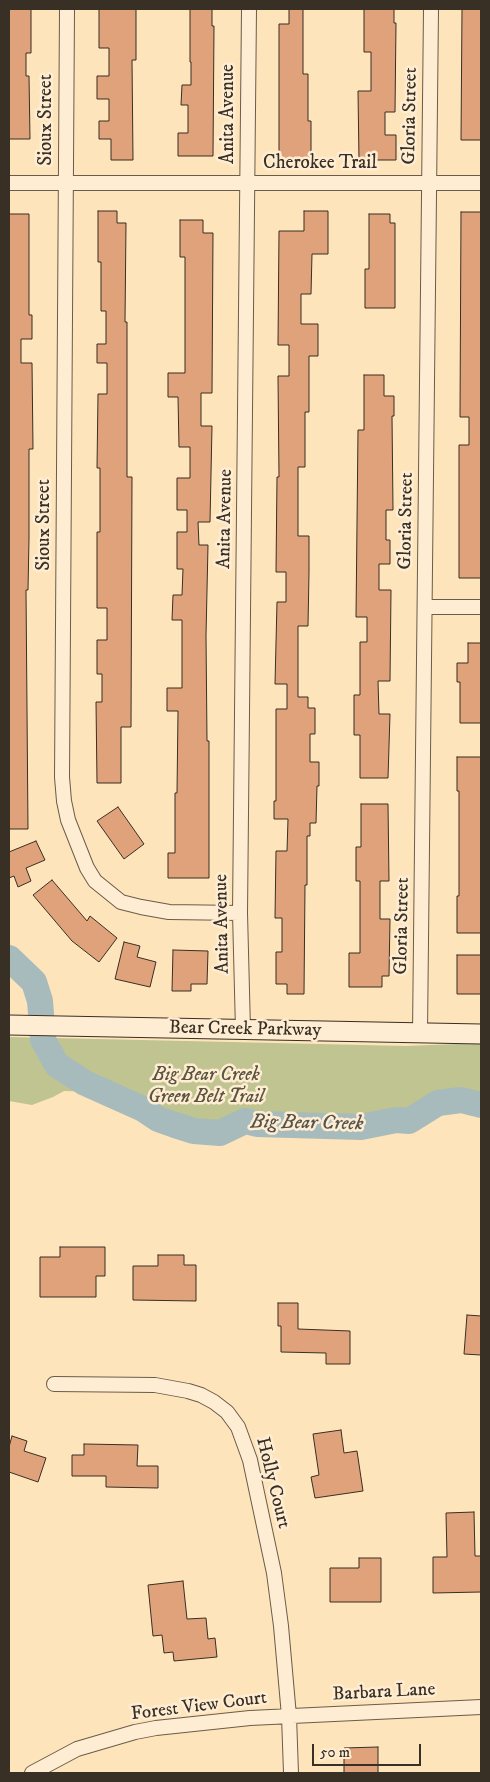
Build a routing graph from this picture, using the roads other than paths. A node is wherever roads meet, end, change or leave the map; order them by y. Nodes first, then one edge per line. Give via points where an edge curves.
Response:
1 (67, 9) edge
2 (249, 9) edge
3 (431, 9) edge
4 (66, 182) junction
5 (248, 182) junction
6 (9, 183) edge
7 (429, 183) junction
8 (481, 183) edge
9 (425, 607) junction
10 (481, 607) edge
11 (240, 913) junction
12 (9, 1025) edge
13 (243, 1030) junction
14 (420, 1033) junction
15 (481, 1034) edge
16 (54, 1384) dead end
17 (481, 1707) edge
18 (289, 1716) junction
19 (32, 1773) edge
20 (291, 1773) edge

1 - 4 street, Sioux Street
2 - 5 street, Anita Avenue
3 - 7 street, Gloria Street
4 - 5 street, Cherokee Trail
4 - 6 street, Cherokee Trail
4 - 11 street, Sioux Street via 62,777 68,820 95,881 120,902 169,912
5 - 7 street, Cherokee Trail
5 - 11 street, Anita Avenue
7 - 8 street, Cherokee Trail
7 - 9 street, Gloria Street
9 - 10 street
9 - 14 street, Gloria Street
11 - 13 street, Anita Avenue
12 - 13 main road, Bear Creek Parkway
13 - 14 main road, Bear Creek Parkway
14 - 15 main road, Bear Creek Parkway
16 - 18 street, Holly Court via 156,1385 188,1391 214,1402 238,1427 250,1460 274,1573
17 - 18 street, Barbara Lane
18 - 19 street, Forest View Court via 182,1724 135,1732 77,1749
18 - 20 street, Holly Court

